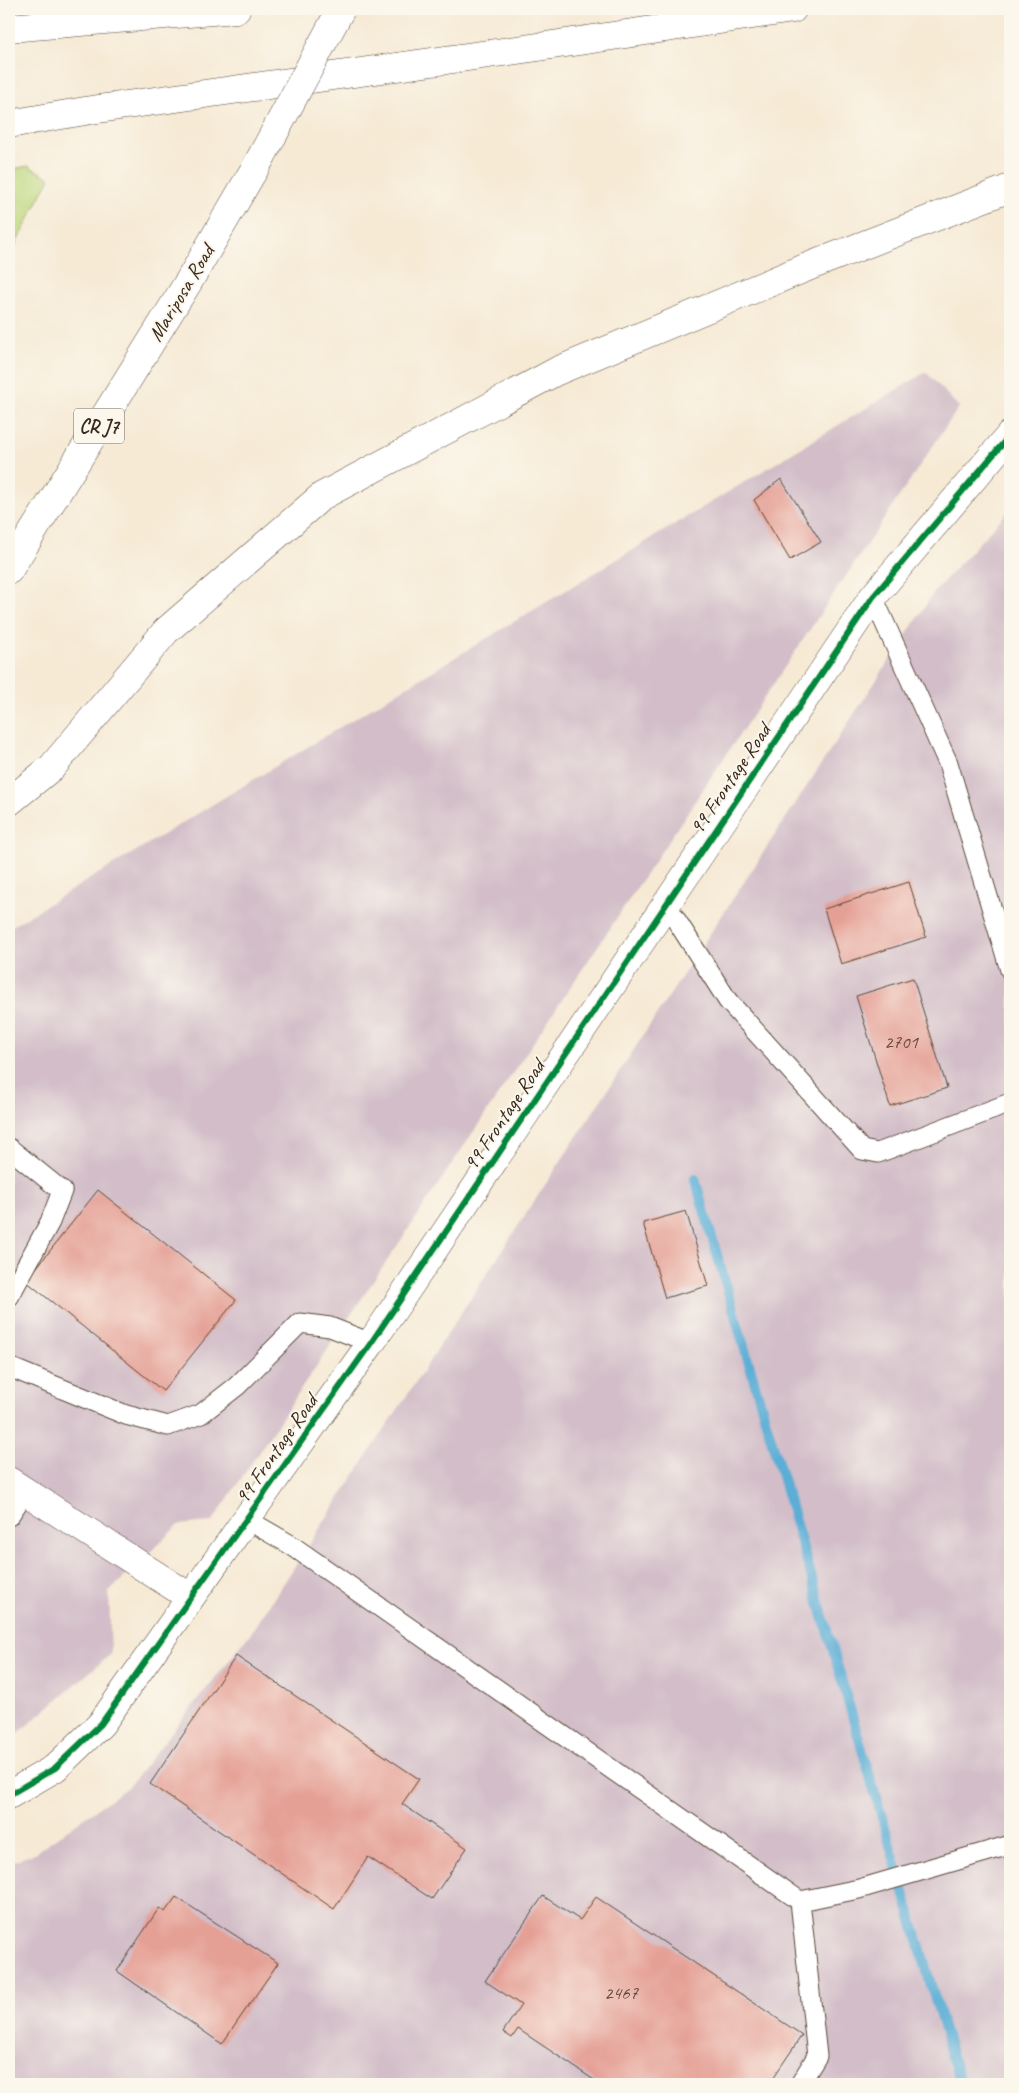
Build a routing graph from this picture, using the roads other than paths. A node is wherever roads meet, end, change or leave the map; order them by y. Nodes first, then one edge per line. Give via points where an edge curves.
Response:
1 (236, 9) edge
2 (340, 9) edge
3 (793, 9) edge
4 (9, 28) edge
5 (9, 124) edge
6 (1010, 188) edge
7 (1010, 435) edge
8 (9, 570) edge
9 (874, 596) junction
10 (9, 802) edge
11 (666, 904) junction
12 (1010, 970) edge
13 (1010, 1103) edge
14 (9, 1148) edge
15 (9, 1297) edge
16 (371, 1343) junction
17 (9, 1367) edge
18 (17, 1487) edge
19 (9, 1516) edge
20 (246, 1519) junction
21 (190, 1597) junction
22 (9, 1795) edge
23 (1010, 1845) edge
24 (800, 1900) junction
25 (800, 2084) edge

1 - 4 main road
2 - 8 main road, Mariposa Road / CR J7, bridge via 190,282
3 - 5 main road
6 - 10 main road via 810,266 557,371 322,496 166,631 52,767
7 - 9 main road, 99 Frontage Road
9 - 11 main road, 99 Frontage Road
9 - 12 lane via 948,763
11 - 13 lane via 728,1001 862,1150 878,1153
11 - 16 main road, 99 Frontage Road
14 - 15 lane via 62,1191 50,1222
16 - 17 lane via 330,1327 300,1323 237,1386 201,1414 168,1426 126,1415
16 - 20 main road, 99 Frontage Road
18 - 19 lane
18 - 21 main road
20 - 21 main road, 99 Frontage Road
20 - 24 lane via 291,1545
21 - 22 main road, 99 Frontage Road via 101,1724 55,1768
23 - 24 lane via 859,1889
24 - 25 lane via 818,2056

